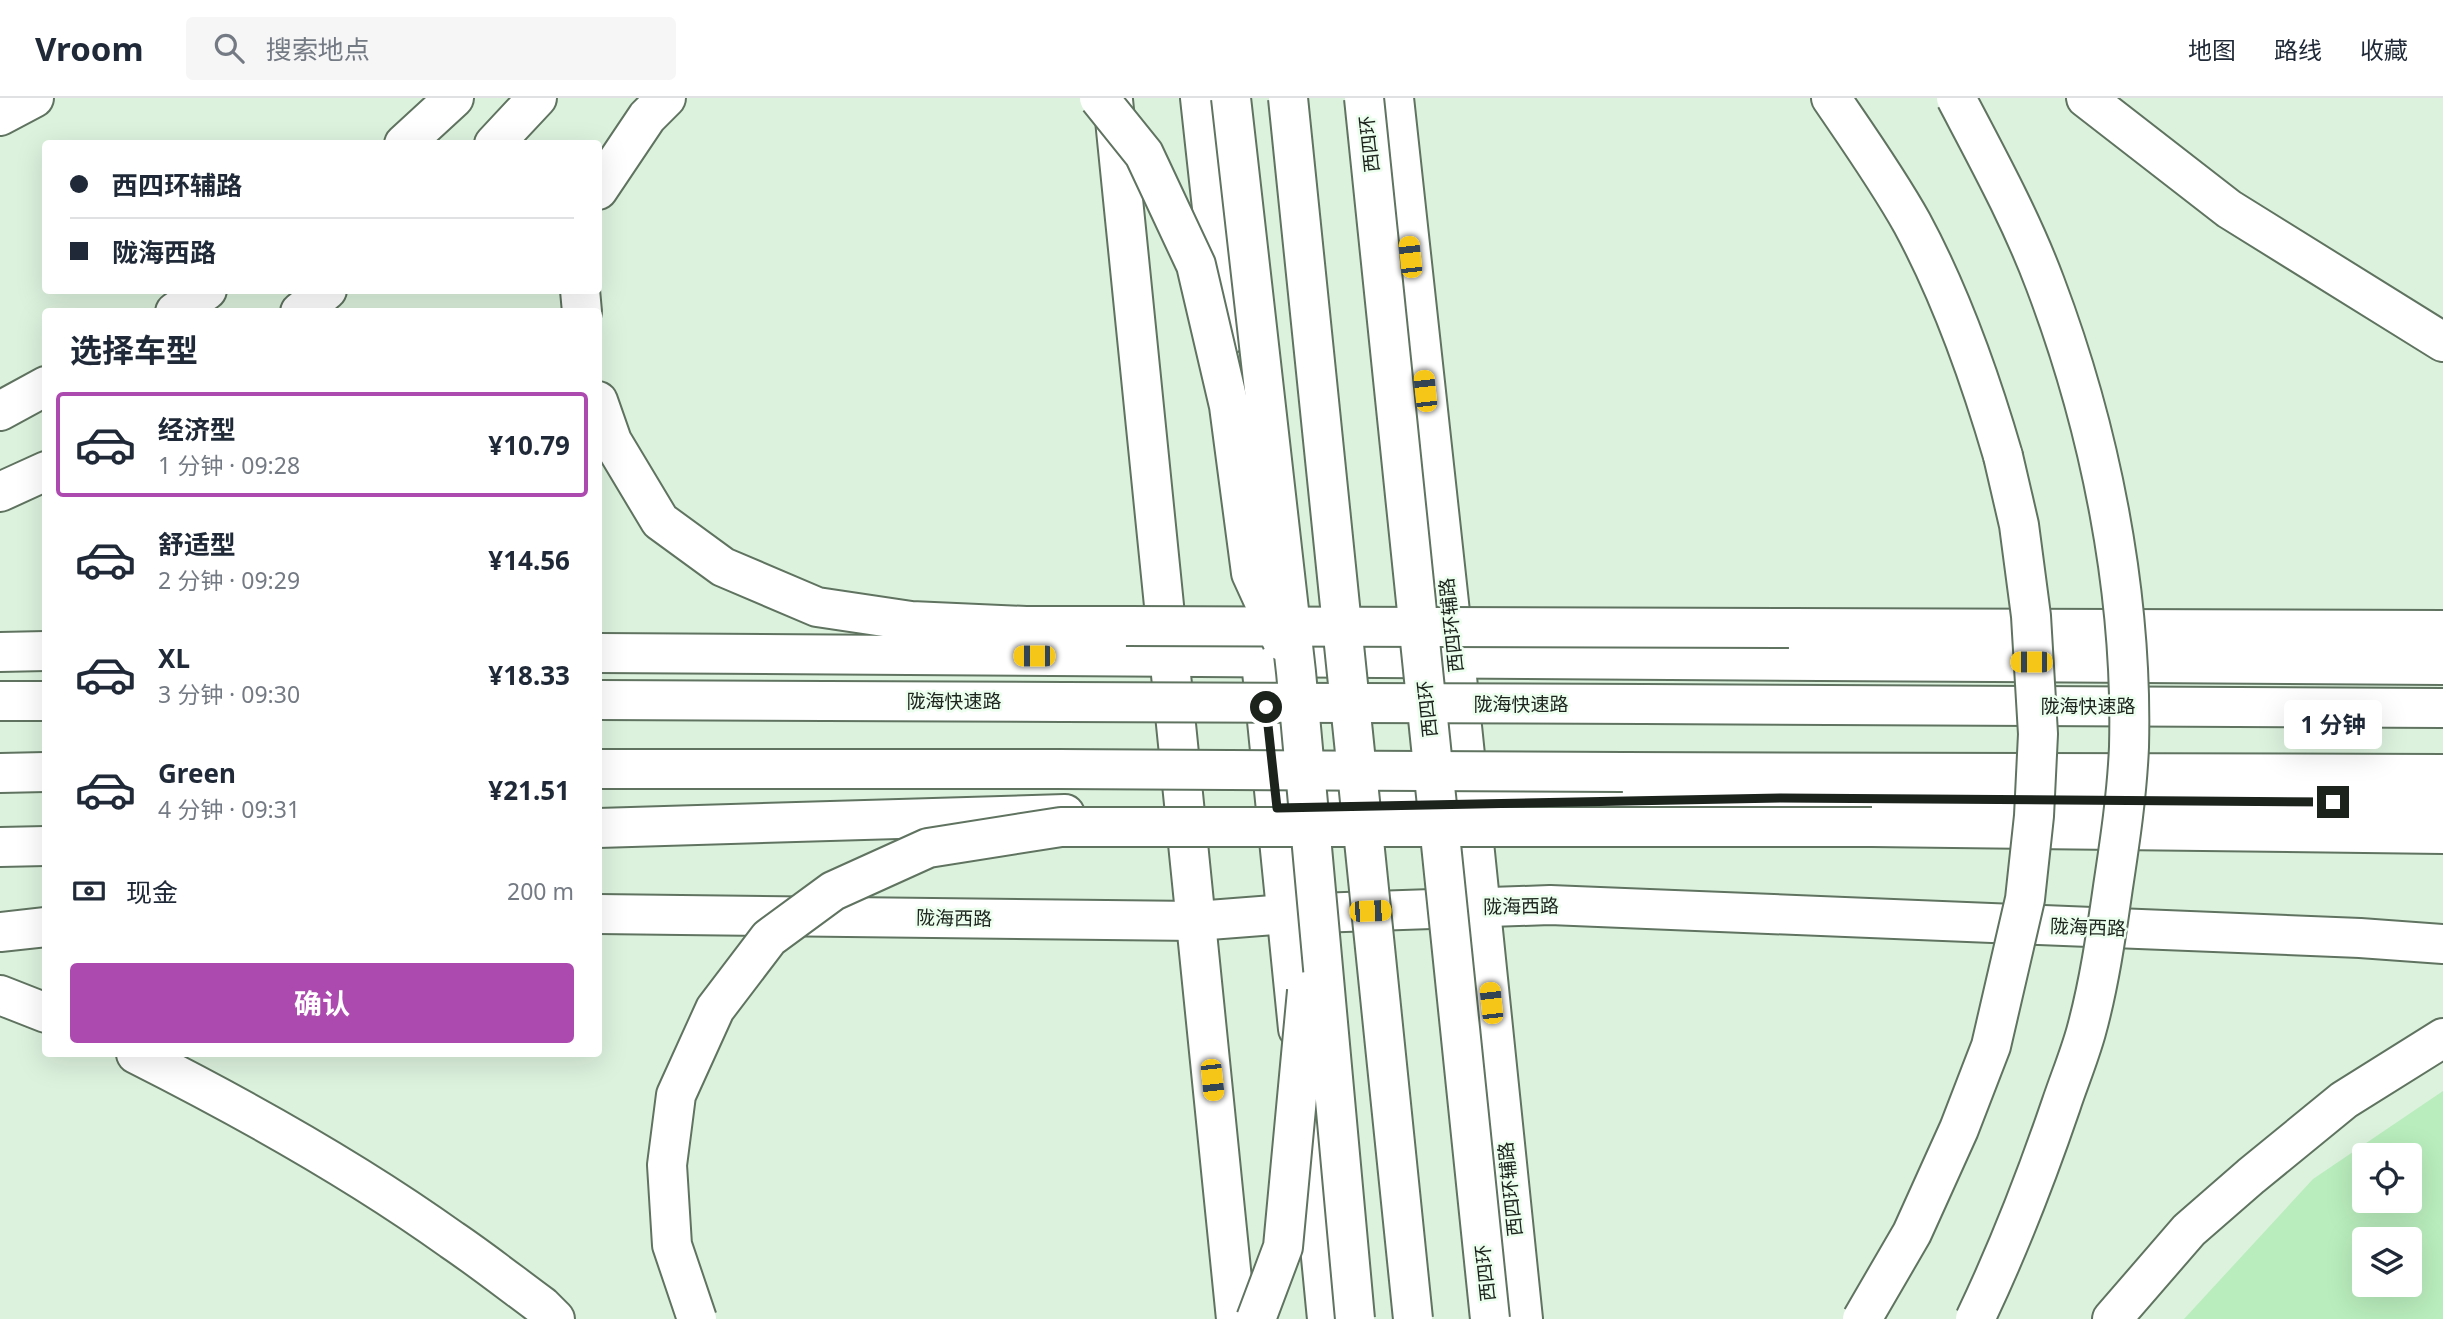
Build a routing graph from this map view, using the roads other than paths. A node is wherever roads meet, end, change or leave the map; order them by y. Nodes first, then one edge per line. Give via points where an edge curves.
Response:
1 (34, 98) edge
2 (454, 98) edge
3 (537, 98) edge
4 (666, 98) edge
5 (1099, 98) edge
6 (1113, 98) edge
7 (1200, 98) edge
8 (1231, 98) edge
9 (1288, 98) edge
10 (1364, 98) edge
11 (1394, 98) edge
12 (1403, 98) edge
13 (1831, 98) edge
14 (1956, 98) edge
15 (2086, 98) edge
16 (0, 116) edge
17 (408, 140) edge
18 (498, 140) edge
19 (1401, 177) junction
20 (602, 184) edge
21 (201, 294) edge
22 (322, 294) edge
23 (181, 308) edge
24 (305, 308) edge
25 (2443, 342) edge
26 (42, 388) edge
27 (0, 411) edge
28 (602, 413) edge
29 (42, 473) edge
30 (0, 492) edge
31 (2443, 630) edge
32 (42, 651) edge
33 (0, 652) edge
34 (602, 653) edge
35 (1170, 656) junction
36 (1260, 657) junction
37 (1455, 658) junction
38 (2443, 665) edge
39 (1296, 672) junction
40 (602, 700) edge
41 (0, 701) edge
42 (42, 701) edge
43 (2443, 708) edge
44 (602, 769) edge
45 (42, 772) edge
46 (0, 773) edge
47 (2443, 774) edge
48 (2443, 803) edge
49 (1470, 804) junction
50 (1277, 808) junction
51 (1185, 810) junction
52 (602, 828) edge
53 (2443, 834) edge
54 (42, 846) edge
55 (0, 847) edge
56 (1480, 906) junction
57 (1301, 909) junction
58 (602, 914) edge
59 (1196, 921) junction
60 (42, 927) edge
61 (0, 932) edge
62 (2443, 944) edge
63 (0, 995) edge
64 (42, 1011) edge
65 (2443, 1038) edge
66 (142, 1057) edge
67 (553, 1315) edge
68 (697, 1319) edge
69 (1236, 1319) edge
70 (1256, 1319) edge
71 (1327, 1319) edge
72 (1355, 1319) edge
73 (1413, 1319) edge
74 (1490, 1319) edge
75 (1523, 1319) edge
76 (1862, 1319) edge
77 (1975, 1319) edge
78 (2112, 1319) edge

1 - 16 main road
2 - 17 main road
3 - 18 main road
4 - 20 main road via 647,117
5 - 39 main road, bridge via 1144,154 1196,265 1229,406 1251,573
6 - 35 main road
7 - 36 main road
8 - 39 main road, bridge
9 - 73 main road, bridge
10 - 74 main road, 西四环, bridge
11 - 19 main road, 西四环辅路
12 - 19 main road
13 - 76 main road, bridge via 1912,224 1983,387 2019,525 2031,616 2038,734 2025,900 1991,1046 1912,1233
14 - 77 main road, bridge via 2020,223 2081,389 2103,478 2123,617 2129,701 2122,825 2086,1032 2041,1163
15 - 25 main road via 2229,209
19 - 37 main road, 西四环辅路
21 - 23 main road
22 - 24 main road
26 - 27 main road
28 - 31 main road, bridge via 612,442 660,521 723,568 817,607 911,621 1026,626
29 - 30 main road
32 - 33 main road
34 - 35 main road
35 - 36 main road
35 - 51 main road
36 - 37 main road
36 - 50 main road
37 - 38 main road
37 - 49 main road, 西四环辅路
39 - 57 main road, bridge
40 - 43 main road, 陇海快速路, bridge
41 - 42 main road
44 - 47 main road, bridge
45 - 46 main road
48 - 49 main road via 1781,798
49 - 50 main road
49 - 56 main road, 西四环辅路
50 - 51 main road
50 - 57 main road
51 - 52 main road
51 - 59 main road
53 - 68 main road, bridge via 1872,827 1061,827 928,848 832,891 769,938 715,1009 676,1095 667,1165 672,1245
54 - 55 main road
56 - 57 main road, 陇海西路
56 - 62 main road, 陇海西路 via 1564,905
56 - 75 main road, 西四环辅路
57 - 59 main road, 陇海西路
57 - 70 main road, bridge via 1283,1248
57 - 71 main road
57 - 72 main road, bridge
58 - 59 main road, 陇海西路
59 - 69 main road
60 - 61 main road
63 - 64 main road
65 - 78 main road via 2344,1100 2250,1176 2189,1230
66 - 67 main road via 236,1105 342,1168 451,1238

